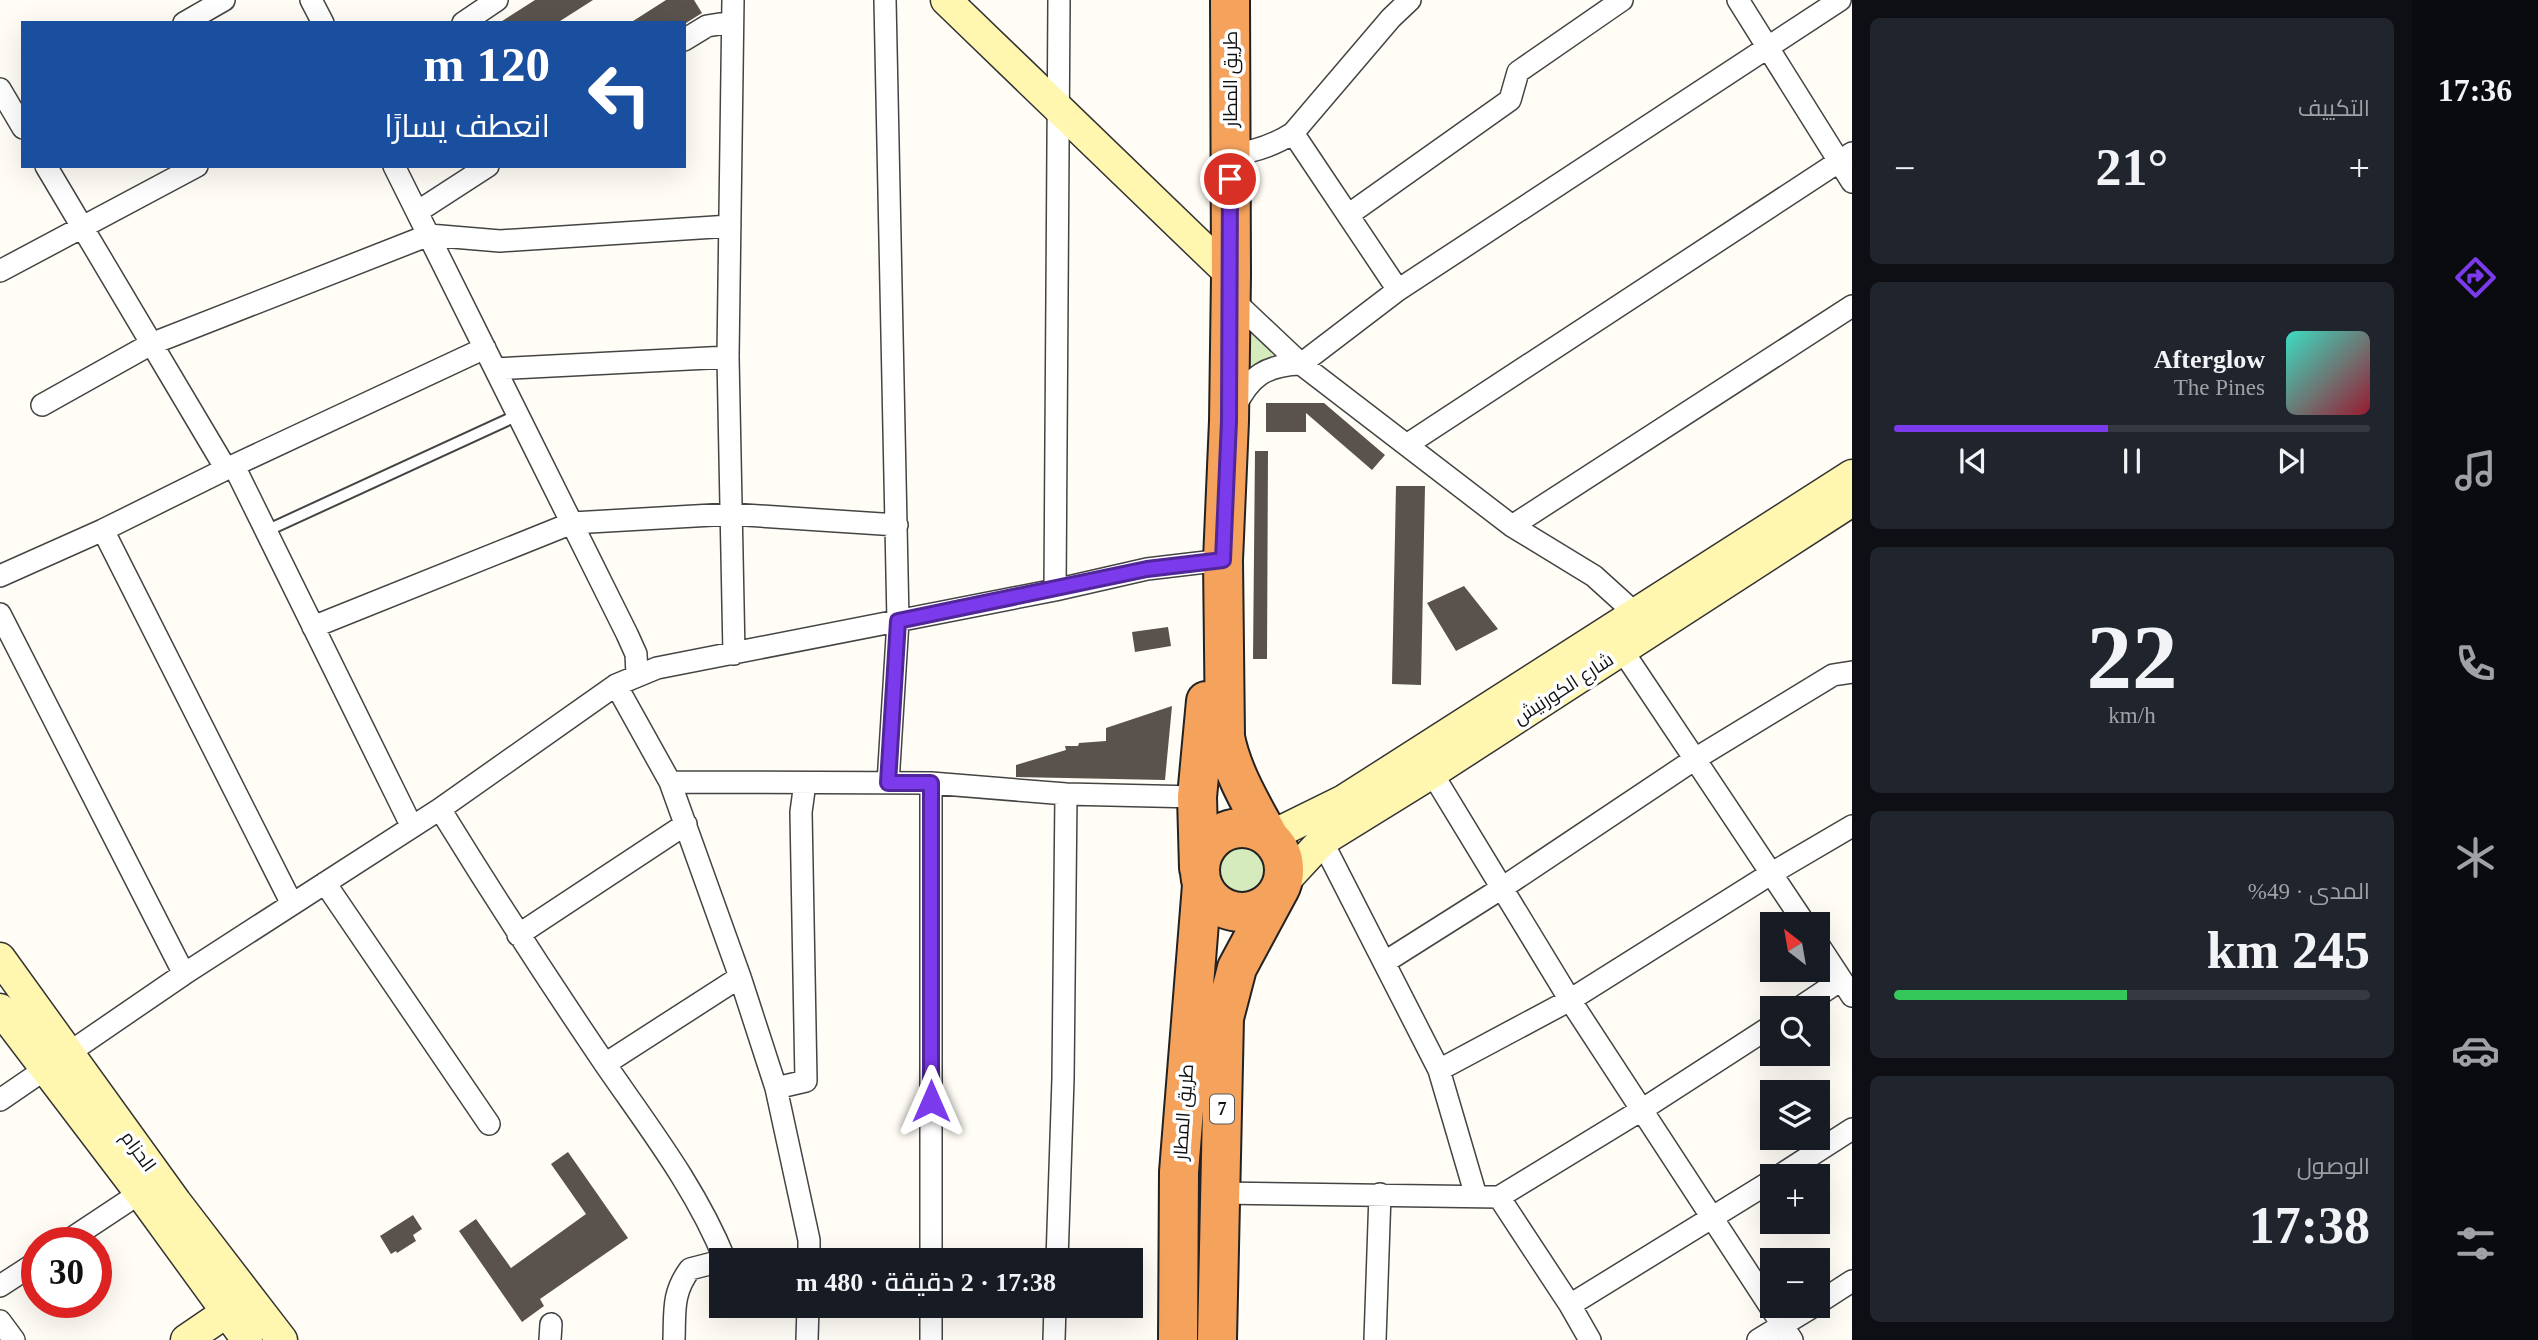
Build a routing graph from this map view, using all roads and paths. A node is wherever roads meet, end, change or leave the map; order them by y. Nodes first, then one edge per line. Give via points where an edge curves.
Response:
1 (224, 0) edge
2 (311, 0) edge
3 (497, 0) edge
4 (733, 0) edge
5 (885, 0) edge
6 (946, 0) edge
7 (1059, 0) edge
8 (1230, 0) edge
9 (1410, 0) edge
10 (1622, 0) edge
11 (1738, 0) edge
12 (1840, 0) edge
13 (1391, 9) edge
14 (187, 21) edge
15 (322, 21) edge
16 (466, 21) edge
17 (732, 22) junction
18 (686, 39) edge
19 (1768, 47) junction
20 (0, 89) edge
21 (1058, 109) junction
22 (16, 123) edge
23 (1293, 133) junction
24 (1230, 155) junction
25 (1846, 157) edge
26 (47, 168) edge
27 (193, 168) edge
28 (395, 168) edge
29 (485, 168) edge
30 (1852, 182) edge
31 (417, 212) junction
32 (1348, 215) junction
33 (730, 226) junction
34 (82, 227) junction
35 (429, 235) junction
36 (0, 271) edge
37 (1230, 286) junction
38 (1398, 290) junction
39 (1852, 306) edge
40 (151, 344) junction
41 (485, 348) junction
42 (728, 357) junction
43 (1301, 364) junction
44 (495, 369) junction
45 (42, 405) dead end
46 (518, 415) junction
47 (1229, 421) junction
48 (1408, 444) junction
49 (230, 468) junction
50 (1852, 475) edge
51 (1852, 501) edge
52 (730, 514) junction
53 (572, 523) junction
54 (897, 525) junction
55 (1513, 526) junction
56 (103, 530) junction
57 (266, 531) junction
58 (1223, 560) junction
59 (0, 576) edge
60 (1055, 590) junction
61 (0, 614) edge
62 (1636, 614) junction
63 (898, 621) junction
64 (1223, 621) junction
65 (313, 627) junction
66 (1622, 650) junction
67 (734, 654) junction
68 (1852, 672) edge
69 (637, 675) junction
70 (617, 685) junction
71 (1695, 759) junction
72 (1432, 774) junction
73 (670, 782) junction
74 (805, 783) junction
75 (888, 783) junction
76 (931, 783) junction
77 (1066, 794) junction
78 (1197, 797) junction
79 (440, 809) junction
80 (686, 824) junction
81 (1852, 826) edge
82 (412, 827) junction
83 (1269, 837) junction
84 (1322, 841) junction
85 (1772, 873) junction
86 (1201, 879) junction
87 (325, 883) junction
88 (1281, 887) junction
89 (1502, 888) junction
90 (292, 904) junction
91 (1797, 912) edge
92 (518, 935) junction
93 (0, 958) edge
94 (1385, 962) junction
95 (1830, 962) edge
96 (184, 974) junction
97 (740, 977) junction
98 (1847, 988) edge
99 (1828, 996) edge
100 (1570, 1000) junction
101 (0, 1009) edge
102 (1760, 1033) edge
103 (56, 1060) junction
104 (605, 1064) junction
105 (1439, 1070) junction
106 (776, 1088) junction
107 (0, 1100) edge
108 (1643, 1109) junction
109 (489, 1124) dead end
110 (1852, 1129) edge
111 (1798, 1164) edge
112 (1760, 1188) edge
113 (140, 1193) junction
114 (1219, 1193) junction
115 (1380, 1194) junction
116 (1476, 1196) junction
117 (1499, 1197) junction
118 (1712, 1219) junction
119 (89, 1227) edge
120 (720, 1248) edge
121 (809, 1248) edge
122 (931, 1248) edge
123 (1057, 1248) edge
124 (709, 1264) edge
125 (21, 1272) edge
126 (1852, 1282) edge
127 (0, 1286) edge
128 (1830, 1295) edge
129 (1570, 1305) junction
130 (227, 1312) junction
131 (808, 1318) edge
132 (931, 1318) edge
133 (1055, 1318) edge
134 (1802, 1318) edge
135 (0, 1321) edge
136 (1787, 1333) edge
137 (14, 1340) edge
138 (186, 1340) edge
139 (247, 1340) edge
140 (282, 1340) edge
141 (674, 1340) edge
142 (807, 1340) edge
143 (931, 1340) edge
144 (1054, 1340) edge
145 (1178, 1340) edge
146 (1217, 1340) edge
147 (1375, 1340) edge
148 (1590, 1340) edge
149 (1758, 1340) edge

1 - 14 street
2 - 15 street
3 - 16 street
4 - 17 street
5 - 54 street
6 - 21 street
7 - 21 street
8 - 24 highway, طريق المطار / 7
9 - 13 street
10 - 32 street via 1518,72 1510,100
11 - 19 street
12 - 19 street
13 - 23 street
17 - 18 street via 707,26
17 - 33 street
19 - 25 street
19 - 38 street
20 - 22 street
21 - 37 street
21 - 60 street
23 - 24 street via 1275,144
23 - 32 street
24 - 37 highway, طريق المطار / 7
25 - 30 street
25 - 48 street
26 - 34 street
27 - 34 street
28 - 31 street
29 - 31 street
31 - 35 street
32 - 38 street
33 - 35 street via 500,241
33 - 42 street
34 - 36 street
34 - 40 street
35 - 40 street
35 - 41 street
37 - 43 street
37 - 47 highway, طريق المطار / 7
38 - 43 street
39 - 55 street
40 - 45 street
40 - 49 street
41 - 44 street
41 - 49 street
42 - 44 street
42 - 52 street
43 - 47 street via 1270,369 1251,380
43 - 48 street
44 - 46 street
46 - 53 street
46 - 57 lane
47 - 58 highway, طريق المطار / 7
48 - 55 street
49 - 56 street
49 - 57 street
50 - 62 street, شارع الكورنيش
51 - 66 street, شارع الكورنيش
52 - 53 street
52 - 54 street
52 - 67 street
53 - 65 street
53 - 69 street via 636,654
54 - 63 street
55 - 62 street via 1594,576
56 - 59 street
56 - 90 street
57 - 65 street
58 - 60 street via 1168,566
58 - 64 highway, طريق المطار / 7
60 - 63 street
61 - 96 street
62 - 83 street, شارع الكورنيش via 1344,800
63 - 67 street
63 - 75 street
64 - 78 highway, طريق المطار / 7 via 1209,640
64 - 83 highway, طريق المطار / 7 via 1225,737 1239,778
65 - 82 street
66 - 71 street
66 - 72 street, شارع الكورنيش
67 - 69 street
68 - 71 street via 1833,675
69 - 70 street
70 - 73 street
70 - 79 street
71 - 85 street
71 - 89 street
72 - 84 street, شارع الكورنيش
72 - 89 street
73 - 74 street
73 - 80 street
74 - 75 street
74 - 106 street via 801,812 806,1081
75 - 76 street
76 - 77 street
76 - 122 street
77 - 78 street
77 - 123 street
78 - 86 highway, طريق المطار / 7
79 - 82 street
79 - 92 street
80 - 92 street
80 - 97 street
81 - 85 street
82 - 87 street
83 - 86 highway via 1247,827 1222,832 1205,849
83 - 88 highway via 1283,858
84 - 88 street, شارع الكورنيش
84 - 94 street
85 - 91 street
85 - 100 street
86 - 88 highway via 1218,905 1236,912 1261,908
86 - 145 highway, طريق المطار / 7 via 1179,1172
87 - 90 street
87 - 109 street
88 - 114 highway, 7 via 1237,968 1227,1003
89 - 94 street
89 - 100 street
90 - 96 street
92 - 104 street
93 - 103 street, الحزام
94 - 105 street
95 - 98 street
96 - 103 street
97 - 104 street
97 - 106 street
98 - 99 street
100 - 105 street
100 - 108 street
101 - 103 street, الحزام
102 - 108 street
103 - 107 street
103 - 113 street, الحزام
103 - 140 street, الحزام via 176,1202
104 - 120 street via 683,1177
105 - 116 street
106 - 121 street
108 - 117 street
108 - 118 street
110 - 111 street
112 - 118 street
113 - 119 street
113 - 130 street, الحزام
114 - 115 street
114 - 146 highway, 7
115 - 116 street
115 - 147 street
116 - 117 street
117 - 129 street
118 - 129 street
118 - 136 street
124 - 141 street via 690,1269 675,1295
125 - 127 street
126 - 128 street
129 - 148 street
130 - 138 street
130 - 139 street, الحزام
131 - 142 street
132 - 143 street
133 - 144 street
134 - 136 street
135 - 137 street
136 - 149 street

